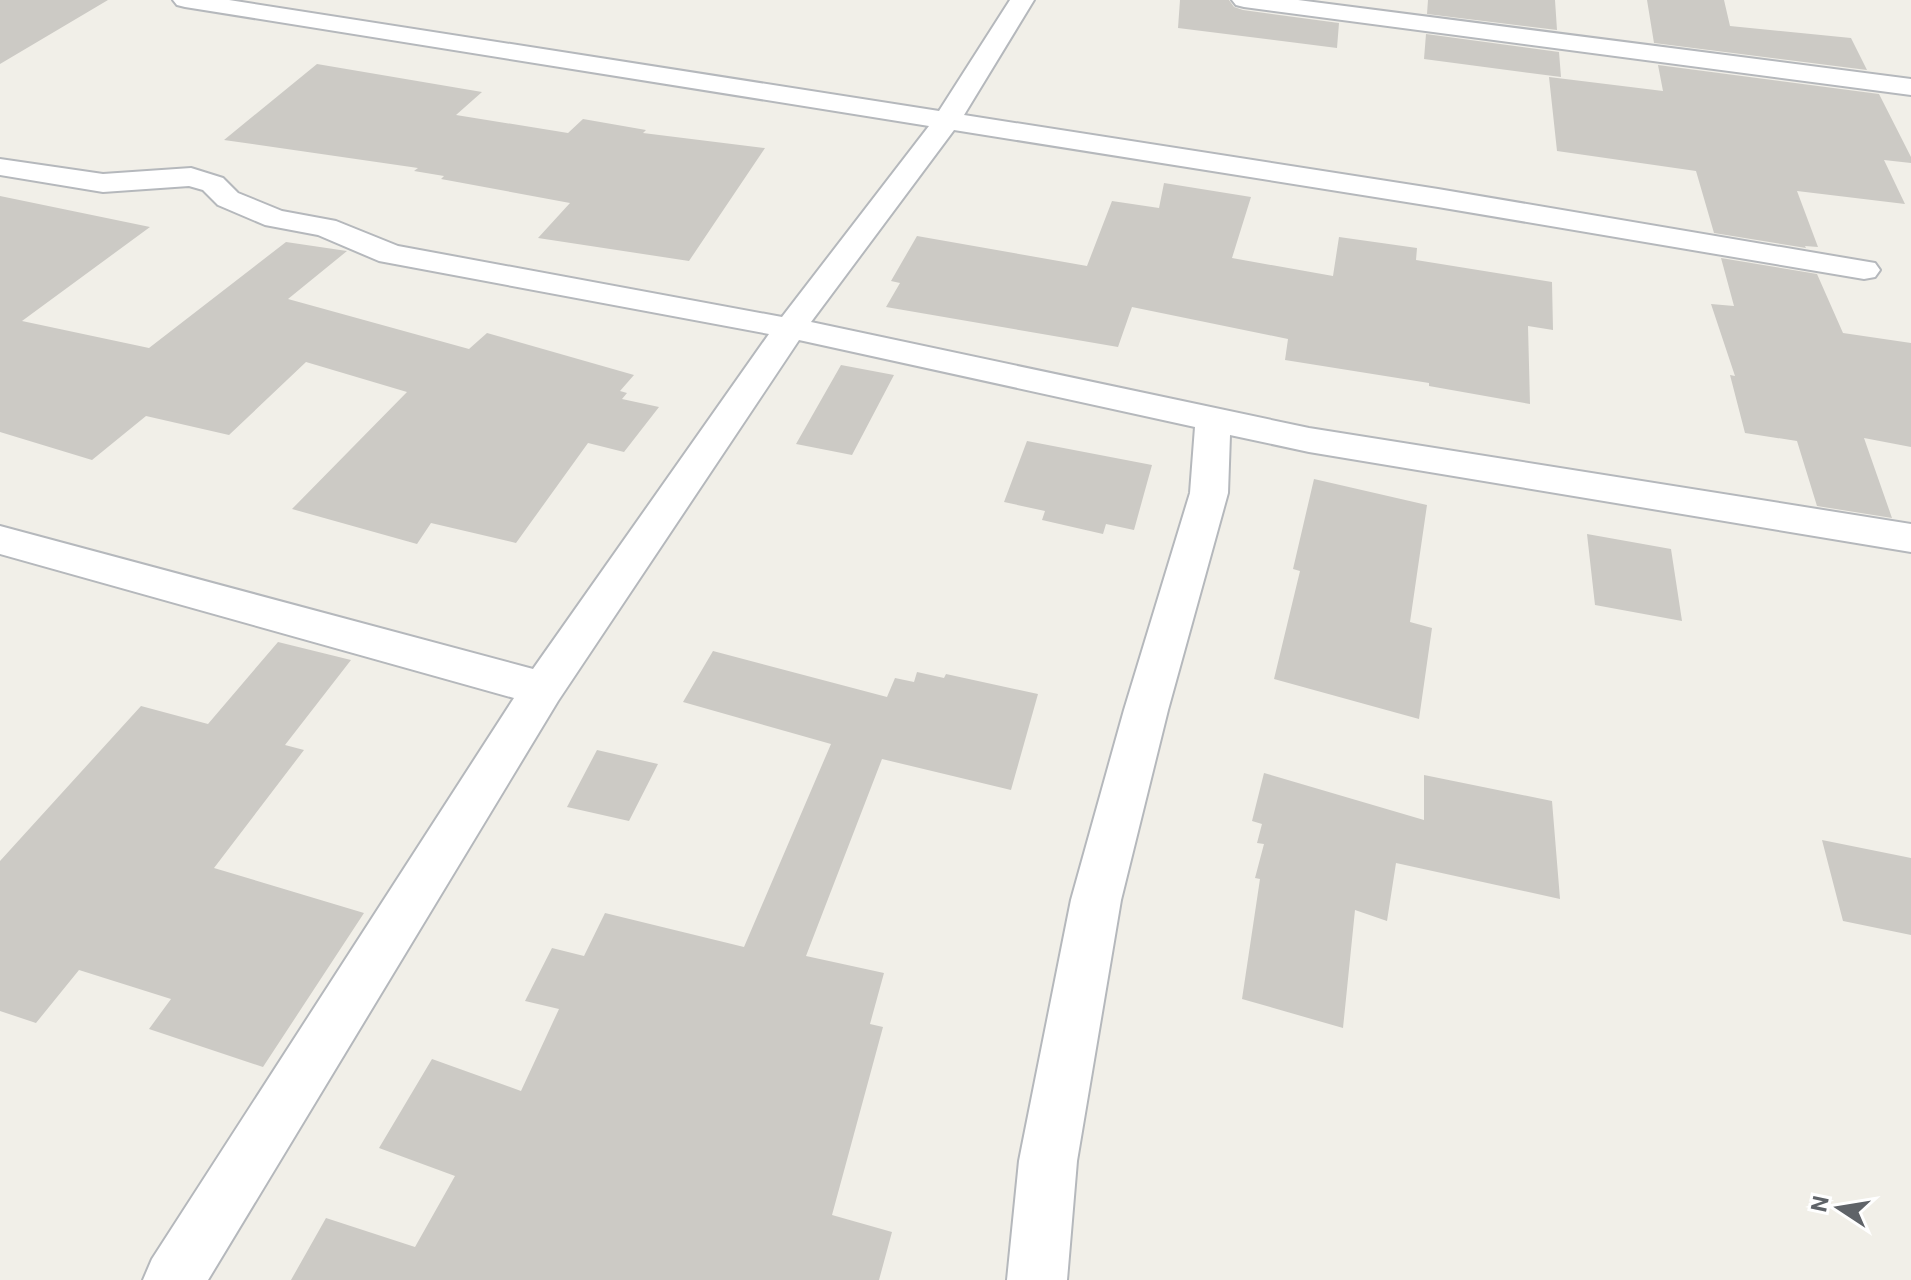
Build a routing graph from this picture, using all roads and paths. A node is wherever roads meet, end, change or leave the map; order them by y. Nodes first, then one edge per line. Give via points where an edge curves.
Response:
1 (185, 0) edge
2 (1022, 0) edge
3 (1244, 0) edge
4 (1911, 87) edge
5 (946, 122) junction
6 (0, 167) edge
7 (1864, 270) dead end
8 (790, 328) junction
9 (1213, 421) junction
10 (1911, 538) edge
11 (0, 540) edge
12 (543, 689) junction
13 (173, 1280) edge
14 (1037, 1280) edge

1 - 5 street
2 - 5 street
3 - 4 street
5 - 7 street
5 - 8 street
6 - 8 street via 103,183 191,177 275,219 325,227 390,254
8 - 9 street
8 - 12 street
9 - 10 street
9 - 14 street via 1209,493 1096,900 1048,1161
11 - 12 street
12 - 13 street

